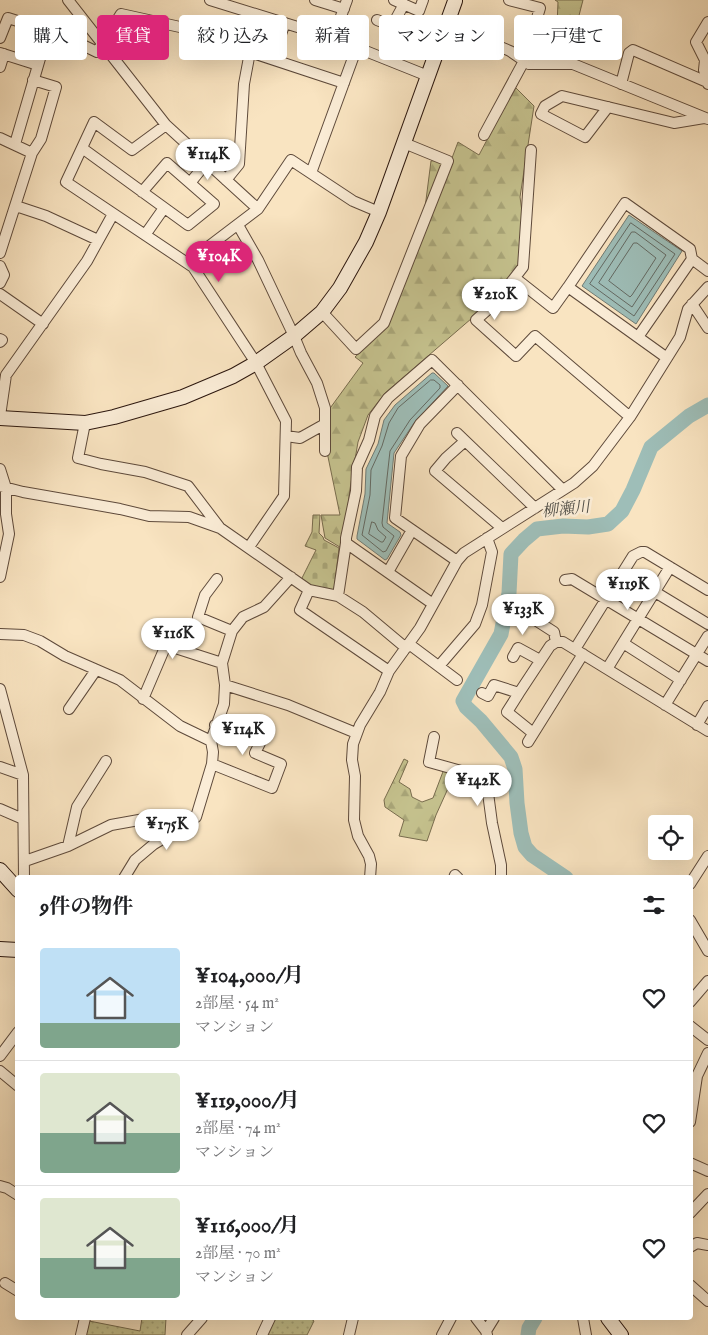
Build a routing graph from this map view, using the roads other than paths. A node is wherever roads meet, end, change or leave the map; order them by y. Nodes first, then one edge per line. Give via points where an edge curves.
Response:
1 (68, 0) edge
2 (315, 0) edge
3 (394, 0) edge
4 (423, 0) edge
5 (454, 0) edge
6 (509, 0) edge
7 (217, 1) edge
8 (404, 4) junction
9 (346, 5) edge
10 (260, 15) edge
11 (449, 15) edge
12 (15, 20) edge
13 (377, 20) dead end
14 (708, 22) edge
15 (97, 36) edge
16 (0, 38) edge
17 (504, 49) edge
18 (369, 52) edge
19 (2, 54) edge
20 (39, 60) edge
21 (116, 60) edge
22 (248, 60) edge
23 (272, 60) edge
24 (352, 60) edge
25 (434, 60) edge
26 (524, 61) junction
27 (38, 65) junction
28 (0, 67) edge
29 (428, 76) junction
30 (33, 80) junction
31 (707, 83) edge
32 (344, 84) junction
33 (621, 84) junction
34 (608, 107) junction
35 (707, 118) edge
36 (166, 125) junction
37 (484, 135) dead end
38 (0, 138) edge
39 (404, 143) junction
40 (14, 144) junction
41 (82, 148) junction
42 (531, 150) dead end
43 (32, 153) junction
44 (207, 162) junction
45 (311, 173) junction
46 (226, 180) junction
47 (190, 183) junction
48 (142, 192) junction
49 (16, 206) junction
50 (164, 208) junction
51 (258, 209) junction
52 (380, 212) junction
53 (113, 214) junction
54 (238, 225) junction
55 (145, 235) junction
56 (98, 240) junction
57 (0, 253) edge
58 (692, 259) junction
59 (0, 266) edge
60 (193, 267) junction
61 (708, 271) edge
62 (515, 278) junction
63 (0, 284) edge
64 (568, 287) junction
65 (708, 287) edge
66 (0, 294) edge
67 (692, 304) junction
68 (322, 312) junction
69 (43, 324) junction
70 (708, 328) edge
71 (294, 336) junction
72 (638, 337) junction
73 (667, 358) junction
74 (256, 363) junction
75 (458, 385) junction
76 (0, 417) edge
77 (630, 417) junction
78 (85, 422) junction
79 (325, 424) junction
80 (457, 434) dead end
81 (286, 436) junction
82 (465, 441) junction
83 (325, 451) dead end
84 (0, 469) edge
85 (3, 487) edge
86 (563, 490) junction
87 (535, 508) junction
88 (220, 528) junction
89 (502, 528) junction
90 (412, 530) junction
91 (4, 532) edge
92 (487, 538) junction
93 (346, 543) junction
94 (249, 547) junction
95 (2, 554) edge
96 (456, 561) junction
97 (670, 567) junction
98 (388, 572) junction
99 (0, 577) edge
100 (291, 577) junction
101 (217, 579) dead end
102 (565, 580) dead end
103 (309, 590) junction
104 (708, 590) edge
105 (655, 592) junction
106 (338, 596) junction
107 (607, 599) junction
108 (433, 604) junction
109 (526, 614) dead end
110 (639, 618) junction
111 (708, 624) edge
112 (232, 631) junction
113 (0, 634) edge
114 (708, 636) edge
115 (556, 642) junction
116 (623, 643) junction
117 (407, 646) junction
118 (579, 652) junction
119 (697, 654) junction
120 (513, 657) dead end
121 (540, 660) junction
122 (708, 661) edge
123 (222, 663) junction
124 (439, 666) junction
125 (607, 669) junction
126 (96, 670) junction
127 (388, 671) junction
128 (457, 680) dead end
129 (681, 680) junction
130 (225, 685) junction
131 (0, 689) edge
132 (519, 693) junction
133 (482, 694) dead end
134 (143, 699) junction
135 (665, 705) junction
136 (708, 706) edge
137 (69, 709) dead end
138 (697, 724) junction
139 (215, 725) junction
140 (708, 732) edge
141 (356, 733) junction
142 (434, 737) dead end
143 (211, 741) junction
144 (106, 761) dead end
145 (212, 764) junction
146 (0, 767) edge
147 (23, 775) junction
148 (0, 809) edge
149 (196, 817) junction
150 (23, 819) junction
151 (68, 846) junction
152 (708, 856) edge
153 (25, 861) junction
154 (0, 870) edge
155 (24, 875) edge
156 (125, 875) edge
157 (370, 875) edge
158 (501, 875) edge
159 (693, 879) edge
160 (15, 887) edge
161 (693, 925) edge
162 (0, 949) edge
163 (15, 950) edge
164 (708, 950) edge
165 (708, 981) edge
166 (693, 998) edge
167 (693, 1028) edge
168 (15, 1036) edge
169 (708, 1040) edge
170 (1, 1053) edge
171 (708, 1053) edge
172 (0, 1070) edge
173 (15, 1083) edge
174 (693, 1102) edge
175 (693, 1164) edge
176 (708, 1171) edge
177 (0, 1186) edge
178 (15, 1193) edge
179 (708, 1194) edge
180 (693, 1207) edge
181 (693, 1245) edge
182 (708, 1245) edge
183 (5, 1283) dead end
184 (693, 1288) edge
185 (15, 1289) edge
186 (708, 1301) edge
187 (85, 1320) edge
188 (200, 1320) edge
189 (269, 1320) edge
190 (353, 1320) edge
191 (450, 1320) edge
192 (477, 1320) edge
193 (493, 1320) edge
194 (583, 1320) edge
195 (609, 1320) edge
196 (486, 1333) edge
197 (81, 1335) edge
198 (187, 1335) edge
199 (262, 1335) edge
200 (349, 1335) edge
201 (442, 1335) edge
202 (586, 1335) edge
203 (620, 1335) edge

1 - 15 street
2 - 9 street
3 - 8 street
4 - 8 street via 420,11
5 - 11 street
6 - 26 street via 540,8
7 - 10 street
8 - 13 street via 392,26
12 - 16 street via 8,18
14 - 31 street via 696,42 705,60
17 - 26 street
18 - 29 street
19 - 27 street
19 - 28 street
20 - 27 street
21 - 36 street
22 - 46 street via 239,164
23 - 32 street
24 - 32 street
25 - 29 street
26 - 33 street via 529,64 573,64
26 - 37 street
27 - 30 street
29 - 39 street
30 - 40 street
30 - 43 street via 56,87 41,139
31 - 33 street via 633,50 629,53
32 - 45 street
33 - 35 street
34 - 34 street via 562,96 545,106 541,114 585,137
34 - 35 street via 674,123
36 - 41 street via 132,150 94,122
36 - 44 street
38 - 40 street
39 - 52 street
39 - 68 street via 448,161 384,323 356,349
40 - 43 street
41 - 48 street
41 - 53 street via 66,182
42 - 62 street via 523,266
43 - 49 street
44 - 46 street
44 - 47 street
45 - 51 street via 291,160
45 - 52 street via 353,201
46 - 51 street
47 - 48 street via 167,163
47 - 50 street via 214,204 188,225
48 - 50 street
49 - 56 street
49 - 57 street
50 - 55 street
51 - 54 street
52 - 68 street via 340,288
53 - 55 street
53 - 56 street
54 - 60 street via 204,250
54 - 71 street
55 - 60 street
56 - 69 street
58 - 61 street
58 - 64 street via 690,248 625,203
58 - 72 street
59 - 63 street via 4,275
60 - 74 street
62 - 64 street via 553,308
62 - 77 street via 476,320 516,356 535,336
64 - 72 street
65 - 67 street
66 - 69 street
67 - 70 street
67 - 73 street via 680,337
68 - 71 street
69 - 76 street via 6,375
71 - 74 street
71 - 79 street via 325,408
72 - 73 street
73 - 77 street
74 - 78 street via 183,397
74 - 81 street via 286,421
75 - 86 street
75 - 90 street via 420,424 401,456 395,518
75 - 93 street via 432,360 388,398 375,416 357,467
76 - 78 street
77 - 86 street via 593,466
78 - 88 street via 78,458 145,472 188,486
79 - 81 street via 300,438
79 - 83 street
80 - 82 street
81 - 94 street via 284,496
82 - 87 street
82 - 89 street via 435,471
84 - 85 street
85 - 88 street via 149,516 189,517
85 - 91 street
86 - 87 street
87 - 89 street
88 - 94 street
89 - 92 street
90 - 96 street
90 - 98 street
91 - 95 street
92 - 96 street
92 - 124 street via 492,552 482,606 475,624
93 - 98 street
93 - 106 street
94 - 100 street
95 - 99 street
96 - 108 street
97 - 104 street
97 - 105 street
97 - 107 street via 645,552 636,554
98 - 108 street
100 - 103 street
100 - 112 street via 264,607 243,617
101 - 112 street via 205,595 198,617
102 - 107 street via 572,579
103 - 106 street
103 - 127 street via 300,610
105 - 110 street
105 - 111 street
106 - 117 street
107 - 110 street
107 - 118 street
108 - 117 street
109 - 115 street via 554,632
110 - 116 street
110 - 119 street
112 - 123 street
113 - 126 street via 24,635
114 - 119 street
115 - 118 street via 563,642
115 - 121 street
116 - 125 street
116 - 129 street
117 - 124 street
117 - 127 street
118 - 125 street
118 - 132 street via 531,737 507,712
119 - 122 street
119 - 129 street
120 - 121 street via 518,648
121 - 132 street
123 - 130 street
123 - 134 street via 166,645
124 - 128 street
125 - 135 street
126 - 134 street via 120,680
126 - 137 street
127 - 141 street via 380,692
129 - 135 street
130 - 139 street via 224,704
130 - 141 street via 288,705
131 - 147 street
132 - 133 street via 494,685 488,696
134 - 143 street via 180,726
135 - 138 street
136 - 138 street
138 - 140 street
139 - 143 street
139 - 145 street via 260,743 255,753 281,764 272,788
141 - 157 street via 352,750 354,820 369,856
142 - 158 street via 429,762 486,778
143 - 145 street
144 - 151 street via 77,807
145 - 149 street
146 - 147 street
147 - 150 street
148 - 150 street
149 - 151 street via 150,818 111,825
149 - 156 street via 154,844 130,865
150 - 153 street
151 - 153 street
152 - 159 street
153 - 155 street
154 - 160 street
161 - 164 street
162 - 163 street
165 - 166 street
167 - 169 street
168 - 170 street
171 - 174 street via 697,1076
172 - 173 street
175 - 176 street
177 - 178 street
179 - 180 street
181 - 182 street
183 - 185 street
184 - 186 street
187 - 197 street
188 - 198 street
189 - 199 street
190 - 200 street
191 - 201 street
192 - 196 street
193 - 196 street
194 - 202 street
195 - 203 street

